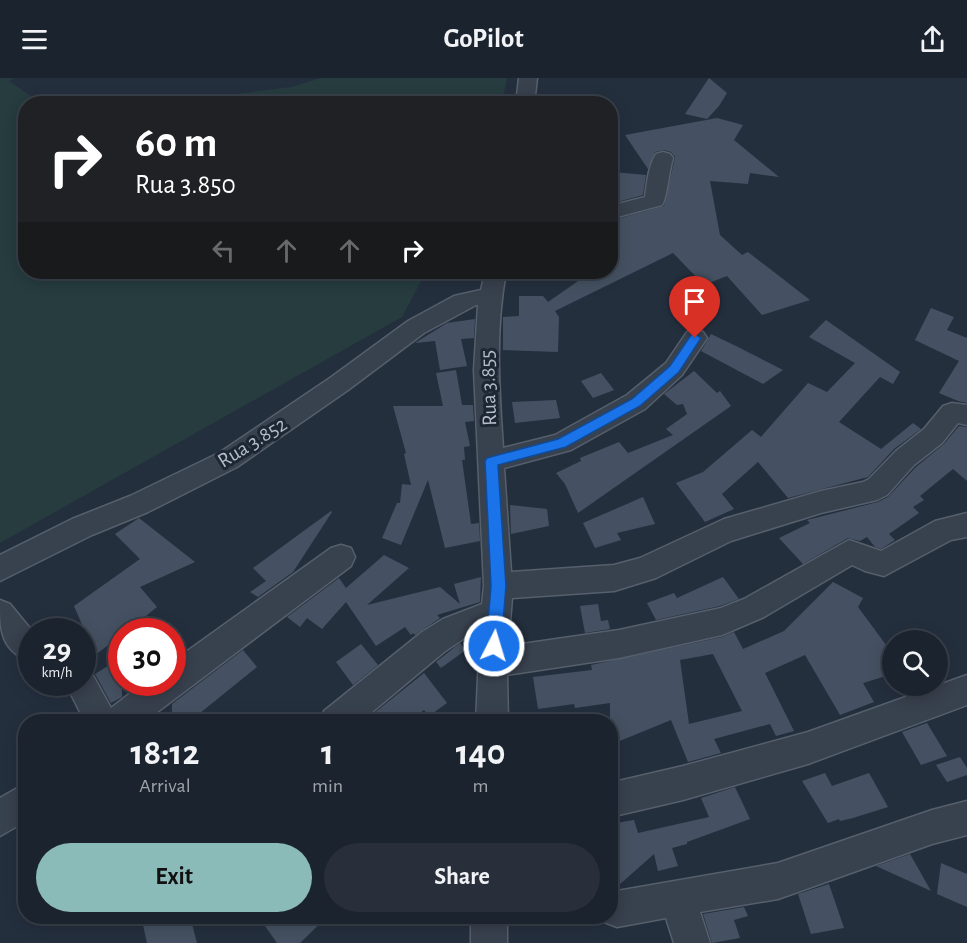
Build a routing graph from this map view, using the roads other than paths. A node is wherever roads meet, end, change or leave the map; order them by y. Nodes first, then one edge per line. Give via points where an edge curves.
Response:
1 (528, 78) edge
2 (526, 96) edge
3 (663, 158) dead end
4 (618, 211) edge
5 (494, 279) edge
6 (490, 298) junction
7 (695, 338) dead end
8 (967, 415) edge
9 (491, 461) junction
10 (967, 525) edge
11 (341, 557) dead end
12 (0, 569) edge
13 (497, 599) junction
14 (0, 613) edge
15 (18, 636) edge
16 (492, 663) junction
17 (186, 672) edge
18 (967, 690) edge
19 (88, 696) edge
20 (153, 696) edge
21 (98, 714) edge
22 (129, 714) edge
23 (345, 714) edge
24 (492, 714) edge
25 (618, 798) edge
26 (18, 806) edge
27 (967, 818) edge
28 (0, 819) edge
29 (678, 898) junction
30 (618, 909) edge
31 (489, 924) edge
32 (489, 943) edge
33 (692, 943) edge

1 - 2 street
3 - 4 street via 655,201
5 - 6 street, Rua 3.855
6 - 9 street, Rua 3.855 via 486,370
6 - 12 street, Rua 3.852 via 462,300 416,327 228,460
7 - 9 street via 674,369 636,402 562,443
8 - 13 street via 952,413 933,436 868,492 724,531 645,569 614,578
9 - 13 street, Rua 3.855
10 - 16 street via 945,529 884,564 849,552 754,608 722,621 619,644
11 - 17 street
13 - 16 street, Rua 3.855
13 - 23 street via 433,642
14 - 15 street
16 - 24 street, Rua 3.855
18 - 25 street via 808,748
19 - 21 street
20 - 22 street
26 - 28 street
27 - 29 street via 778,881
29 - 30 street
29 - 33 street
31 - 32 street

